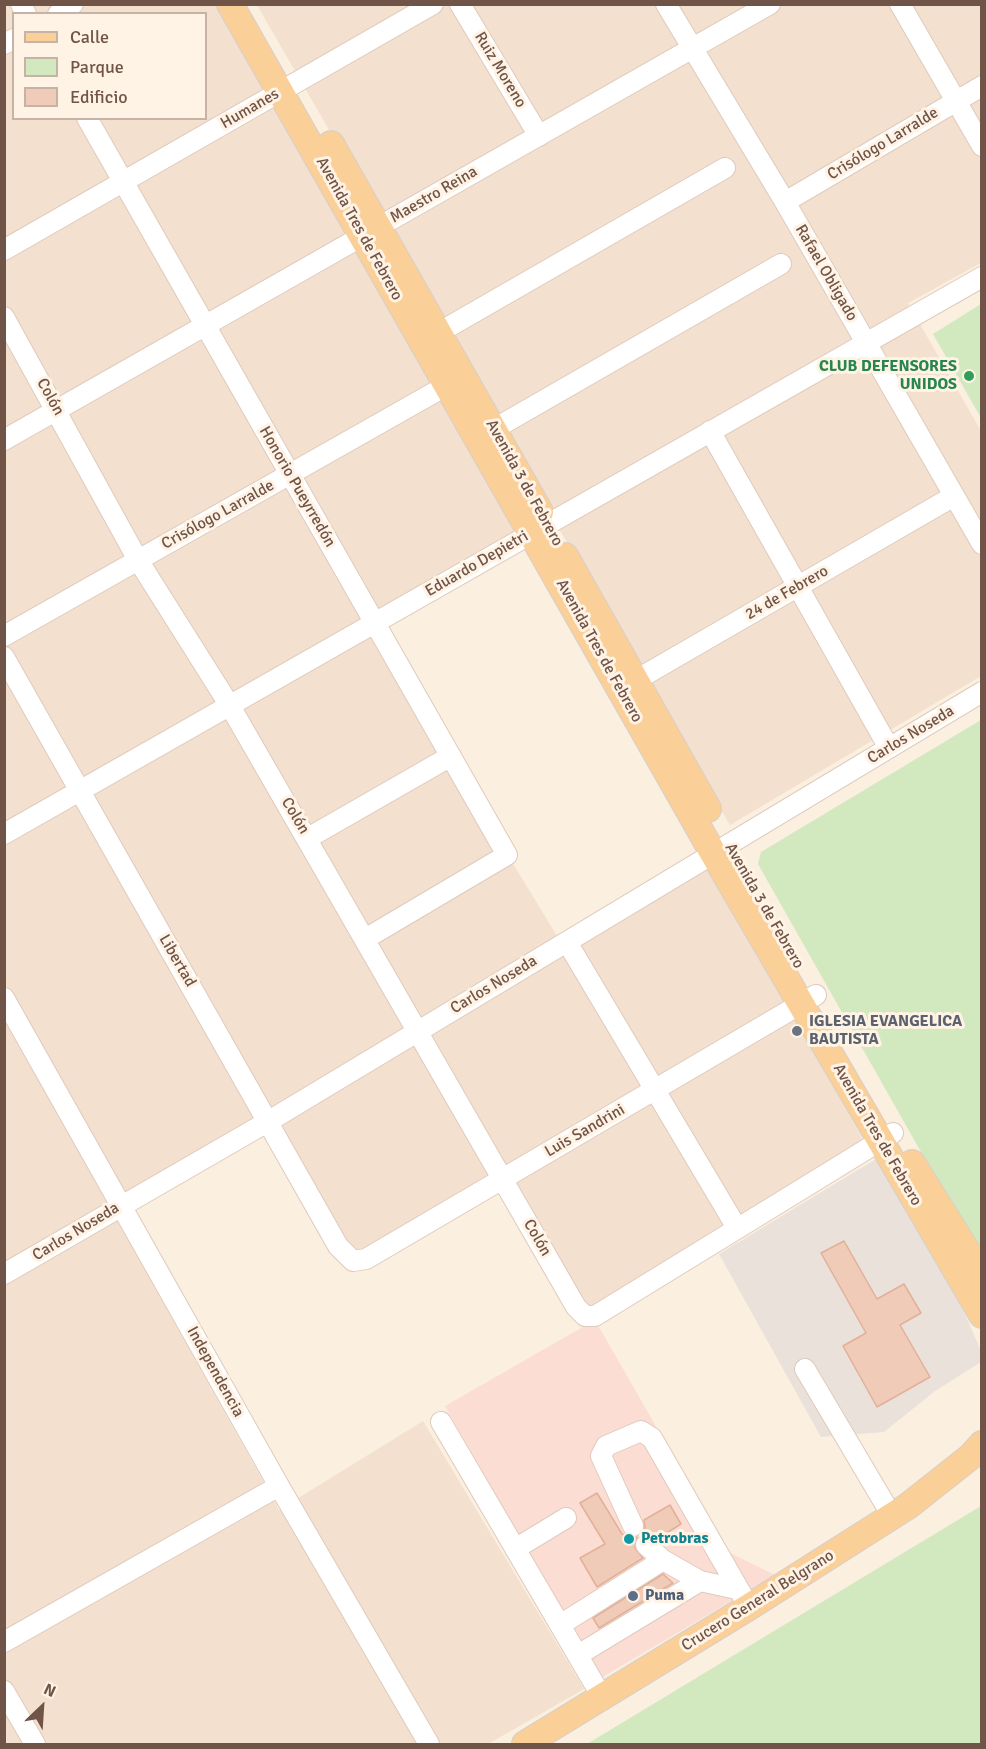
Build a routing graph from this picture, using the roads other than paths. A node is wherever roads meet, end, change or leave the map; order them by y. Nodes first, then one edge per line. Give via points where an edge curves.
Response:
1 (230, 4) edge
2 (249, 4) edge
3 (433, 4) edge
4 (460, 4) edge
5 (666, 4) edge
6 (771, 4) edge
7 (900, 4) edge
8 (692, 50) junction
9 (981, 86) edge
10 (288, 87) junction
11 (956, 101) junction
12 (88, 120) edge
13 (539, 136) junction
14 (981, 146) edge
15 (725, 168) dead end
16 (124, 182) junction
17 (785, 202) junction
18 (371, 231) junction
19 (4, 250) edge
20 (781, 264) dead end
21 (981, 277) edge
22 (4, 317) edge
23 (206, 325) junction
24 (438, 333) junction
25 (866, 343) junction
26 (455, 381) junction
27 (57, 410) junction
28 (494, 429) junction
29 (710, 431) junction
30 (4, 440) edge
31 (290, 475) junction
32 (954, 496) junction
33 (540, 529) junction
34 (981, 544) edge
35 (138, 560) junction
36 (798, 586) junction
37 (375, 622) junction
38 (4, 636) edge
39 (4, 657) edge
40 (629, 684) junction
41 (981, 692) edge
42 (230, 706) junction
43 (889, 748) junction
44 (451, 756) junction
45 (80, 791) junction
46 (4, 834) edge
47 (308, 838) junction
48 (720, 850) junction
49 (365, 939) junction
50 (567, 942) junction
51 (4, 998) edge
52 (809, 999) junction
53 (418, 1031) junction
54 (654, 1091) junction
55 (269, 1121) junction
56 (886, 1137) junction
57 (503, 1179) junction
58 (121, 1205) junction
59 (737, 1228) junction
60 (353, 1261) joint
61 (4, 1274) edge
62 (979, 1290) edge
63 (806, 1369) dead end
64 (441, 1422) dead end
65 (978, 1450) edge
66 (279, 1486) junction
67 (892, 1516) junction
68 (566, 1518) dead end
69 (633, 1527) dead end
70 (646, 1545) dead end
71 (515, 1549) junction
72 (663, 1560) junction
73 (700, 1581) junction
74 (743, 1598) junction
75 (560, 1625) junction
76 (4, 1642) edge
77 (578, 1655) junction
78 (4, 1691) edge
79 (602, 1697) junction
80 (35, 1744) edge
81 (429, 1744) edge
82 (525, 1744) edge

1 - 10 main road, Avenida Tres de Febrero
2 - 10 main road
3 - 10 street, Humanes
4 - 13 street, Ruiz Moreno
5 - 8 street, Rafael Obligado
6 - 8 street, Maestro Reina
7 - 11 street
8 - 13 street, Maestro Reina
8 - 17 street, Rafael Obligado
9 - 11 street, Crisólogo Larralde
10 - 16 street, Humanes
10 - 18 main road, Avenida Tres de Febrero
11 - 14 street
11 - 17 street, Crisólogo Larralde
12 - 16 street, Honorio Pueyrredón
13 - 18 street, Maestro Reina
15 - 24 street
16 - 19 street, Humanes
16 - 23 street, Honorio Pueyrredón
17 - 25 street, Rafael Obligado
18 - 23 street, Maestro Reina
18 - 24 main road, Avenida 3 de Febrero
18 - 26 main road, Avenida Tres de Febrero
20 - 28 street
21 - 25 street, Eduardo Depietri
22 - 27 street, Colón
23 - 27 street, Maestro Reina
23 - 31 street, Honorio Pueyrredón
24 - 26 main road, Avenida 3 de Febrero
25 - 29 street, Eduardo Depietri
25 - 32 street, Rafael Obligado
26 - 28 main road, Avenida 3 de Febrero
26 - 31 street, Crisólogo Larralde
26 - 33 main road, Avenida Tres de Febrero
27 - 30 street, Maestro Reina
27 - 35 street, Colón
28 - 33 main road, Avenida 3 de Febrero
29 - 33 street, Eduardo Depietri
29 - 36 street
31 - 35 street, Crisólogo Larralde
31 - 37 street, Honorio Pueyrredón
32 - 34 street, Rafael Obligado
32 - 36 street, 24 de Febrero
33 - 37 street, Eduardo Depietri
33 - 40 main road, Avenida Tres de Febrero
35 - 38 street, Crisólogo Larralde
35 - 42 street, Colón
36 - 40 street, 24 de Febrero
36 - 43 street
37 - 42 street, Eduardo Depietri
37 - 44 street, Honorio Pueyrredón
39 - 45 street, Libertad
40 - 48 main road, Avenida Tres de Febrero
41 - 43 street, Carlos Noseda
42 - 45 street, Eduardo Depietri
42 - 47 street, Colón
43 - 48 street, Carlos Noseda
44 - 47 street
44 - 49 street, Honorio Pueyrredón via 507,855
45 - 46 street, Eduardo Depietri
45 - 55 street, Libertad
47 - 49 street, Colón
48 - 50 street, Carlos Noseda
48 - 52 main road, Avenida Tres de Febrero
49 - 53 street, Colón
50 - 53 street, Carlos Noseda
50 - 54 street
51 - 58 street, Independencia
52 - 54 street, Luis Sandrini
52 - 56 main road, Avenida Tres de Febrero
53 - 55 street, Carlos Noseda
53 - 57 street, Colón
54 - 57 street, Luis Sandrini
54 - 59 street
55 - 58 street, Carlos Noseda
55 - 60 street, Libertad via 338,1246
56 - 59 street
56 - 62 main road, Avenida Tres de Febrero
57 - 59 street, Colón via 576,1307 585,1316 595,1316
57 - 60 street, Luis Sandrini via 366,1259
58 - 61 street, Carlos Noseda
58 - 66 street, Independencia
63 - 67 street
64 - 71 street
65 - 67 main road, Crucero General Belgrano
66 - 76 street
66 - 81 street, Independencia
67 - 74 main road, Crucero General Belgrano
68 - 71 street
69 - 74 street via 601,1456 606,1446 641,1431 652,1438
70 - 72 street
71 - 75 street
72 - 73 street
72 - 75 street
73 - 74 street
73 - 77 street
74 - 79 main road, Crucero General Belgrano
75 - 77 street
77 - 79 street
78 - 80 street
79 - 82 main road, Crucero General Belgrano

